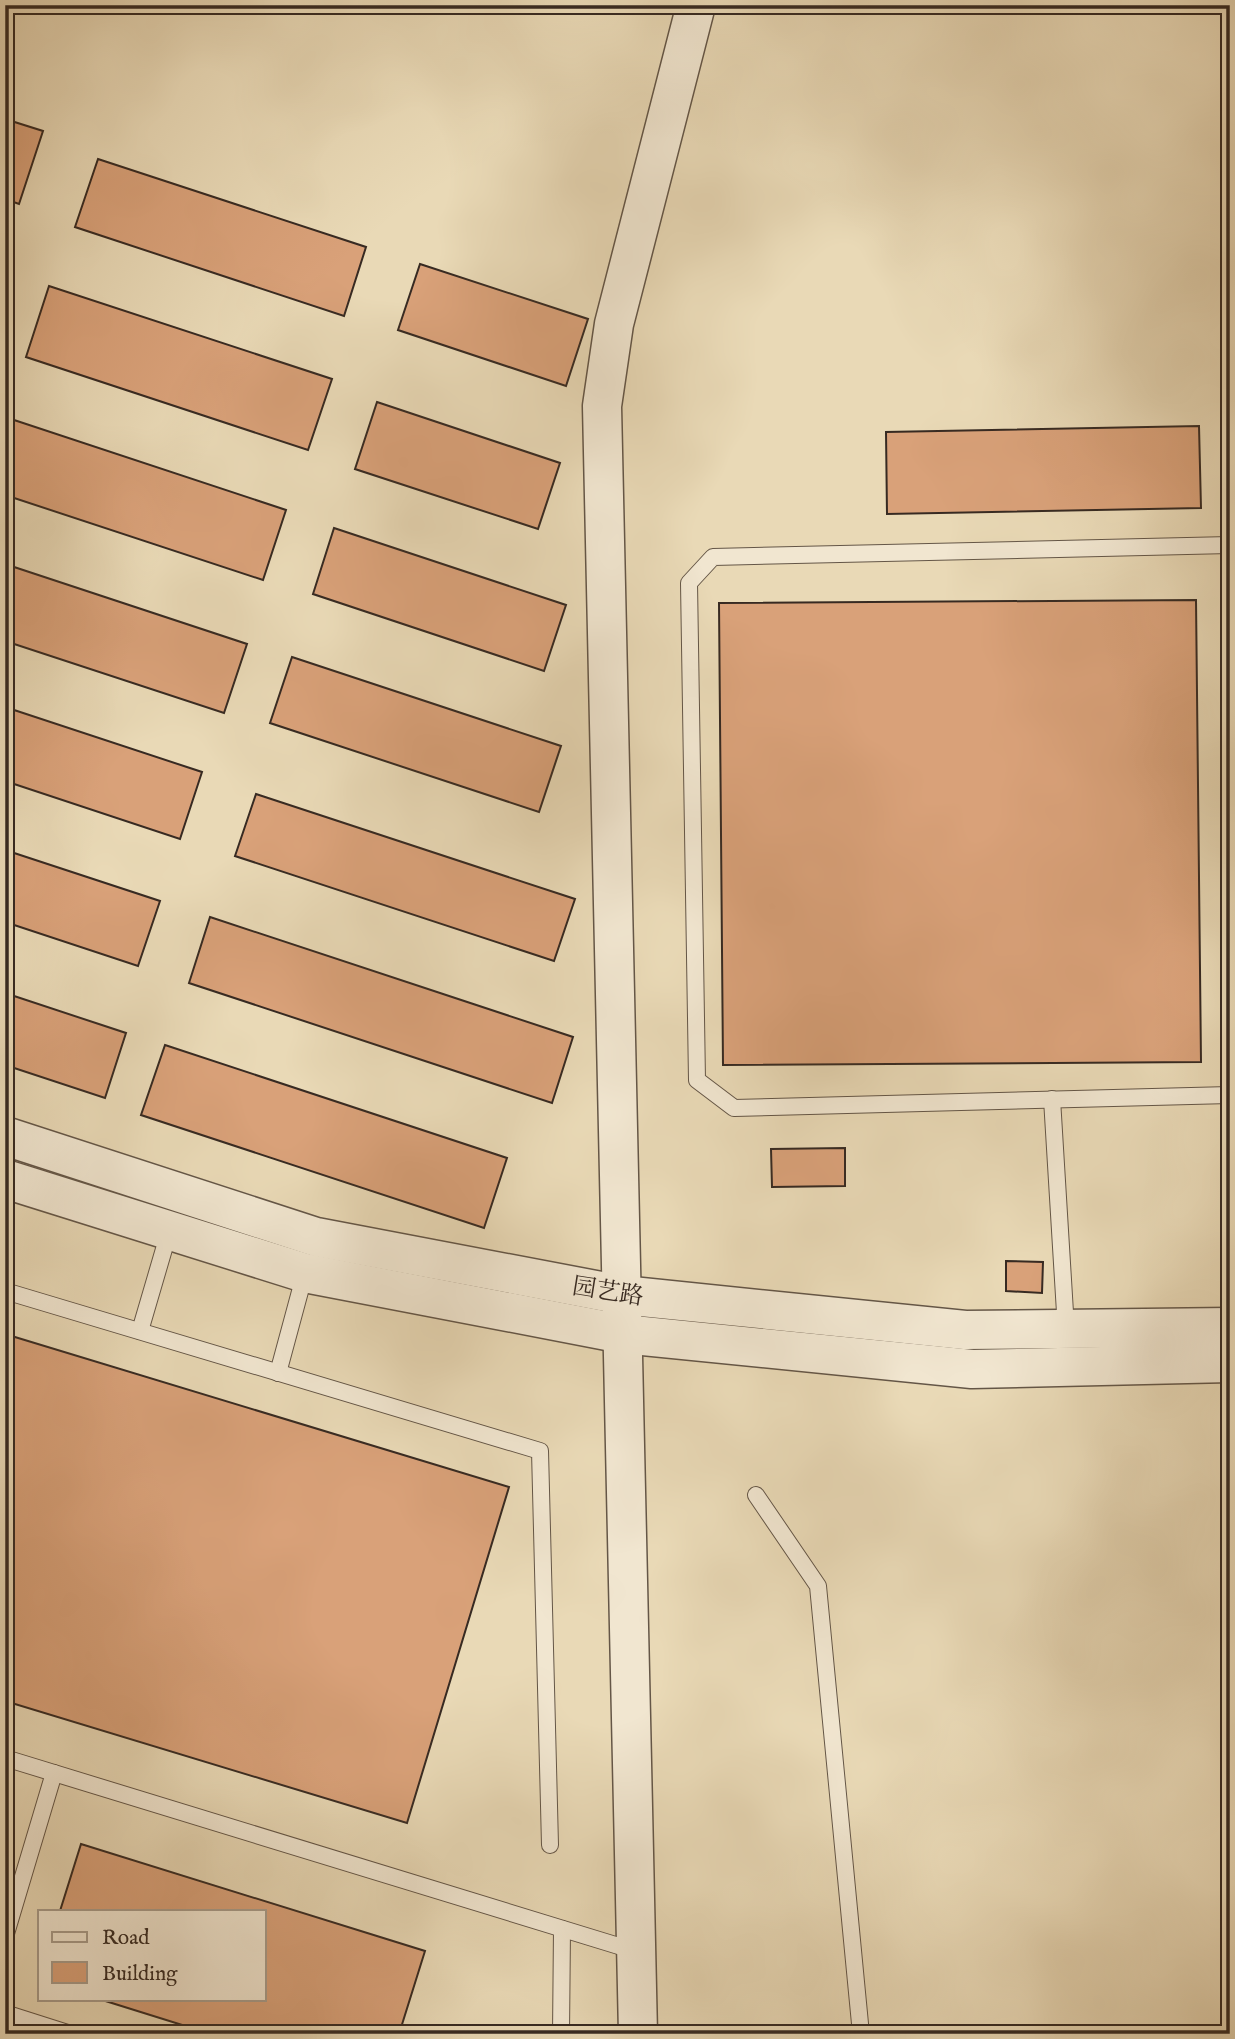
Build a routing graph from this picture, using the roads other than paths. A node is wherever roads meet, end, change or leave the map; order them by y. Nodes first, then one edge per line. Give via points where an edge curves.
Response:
1 (696, 5) edge
2 (1230, 545) edge
3 (1230, 1095) edge
4 (1052, 1099) junction
5 (5, 1136) edge
6 (5, 1179) edge
7 (169, 1232) junction
8 (305, 1273) junction
9 (5, 1291) edge
10 (622, 1295) junction
11 (1230, 1327) edge
12 (140, 1331) junction
13 (1066, 1331) junction
14 (623, 1334) junction
15 (1230, 1363) edge
16 (278, 1373) junction
17 (756, 1495) dead end
18 (5, 1758) edge
19 (54, 1773) junction
20 (550, 1845) dead end
21 (562, 1929) junction
22 (5, 1937) edge
23 (636, 1951) junction
24 (5, 2013) edge
25 (71, 2034) edge
26 (561, 2034) edge
27 (638, 2034) edge
28 (861, 2034) edge

1 - 10 street via 614,324 602,406
2 - 4 lane via 713,557 689,583 697,1080 734,1108
3 - 4 lane
4 - 13 lane
5 - 10 street, 园艺路 via 316,1237
6 - 7 street, 园艺路
7 - 8 street, 园艺路
7 - 12 lane
8 - 14 street, 园艺路
8 - 16 lane
9 - 12 lane
10 - 13 street, 园艺路 via 965,1330
10 - 14 street
11 - 13 street, 园艺路
12 - 16 lane
14 - 15 street, 园艺路 via 972,1369
14 - 23 street
16 - 20 lane via 540,1451
17 - 28 lane via 818,1586
18 - 19 lane
19 - 21 lane
19 - 22 lane
21 - 23 lane
21 - 26 lane
23 - 27 street
24 - 25 lane

